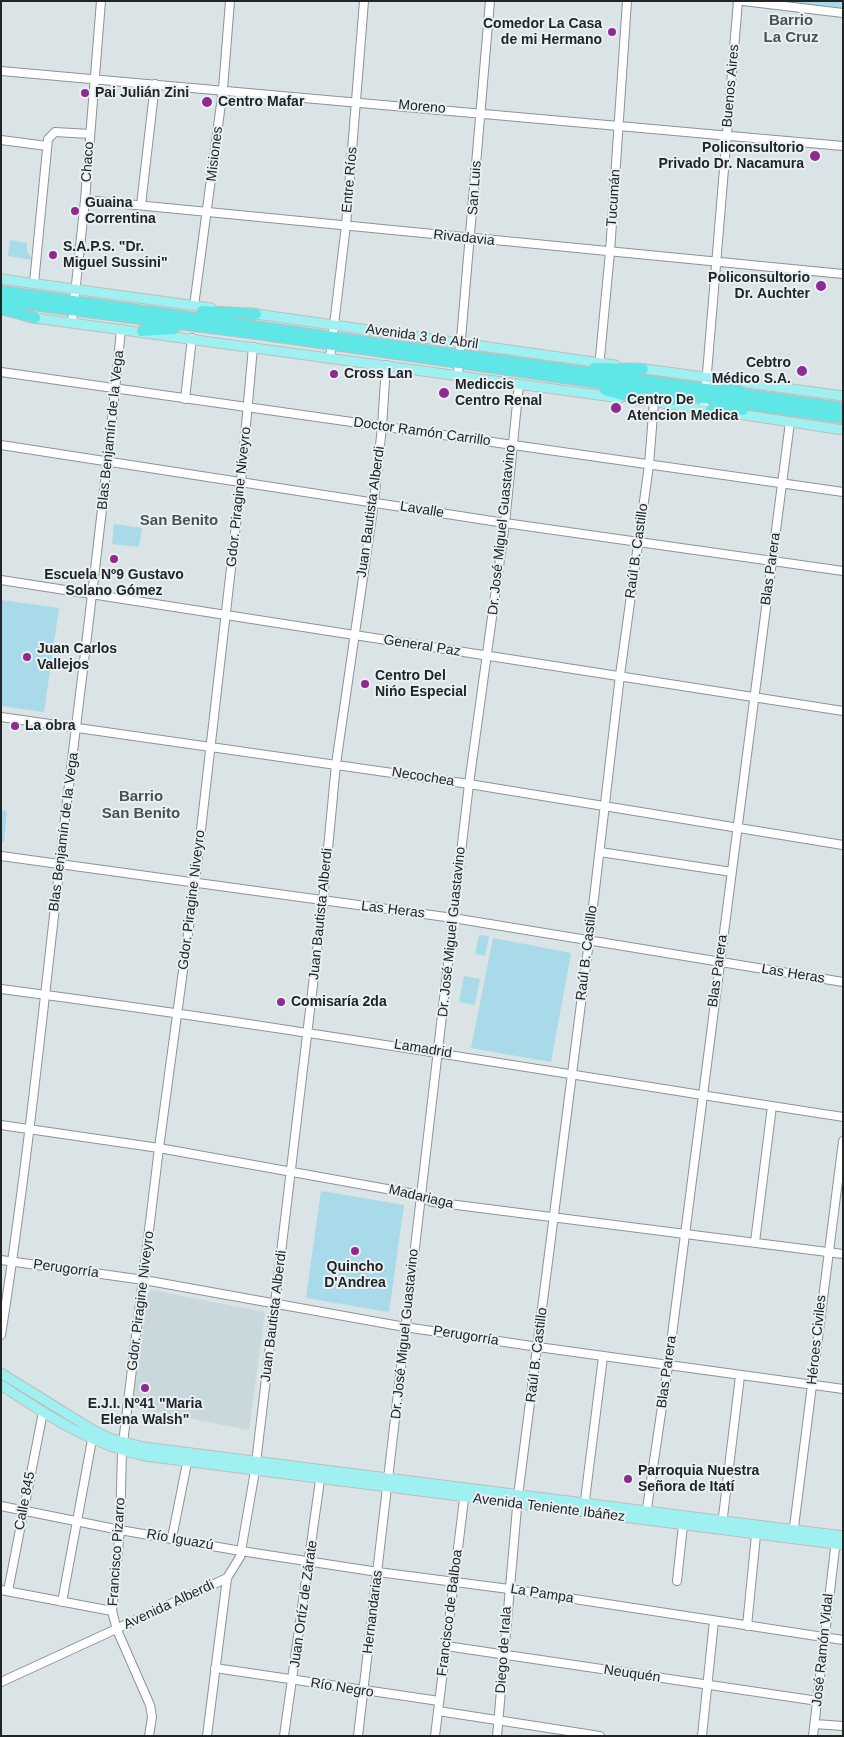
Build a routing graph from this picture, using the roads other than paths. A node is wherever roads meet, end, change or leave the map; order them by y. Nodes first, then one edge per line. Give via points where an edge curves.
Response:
1 (101, 1) edge
2 (230, 1) edge
3 (364, 1) edge
4 (490, 1) edge
5 (627, 1) edge
6 (738, 1) edge
7 (743, 1) edge
8 (843, 13) edge
9 (1, 71) edge
10 (94, 80) junction
11 (155, 84) junction
12 (223, 89) junction
13 (356, 101) junction
14 (481, 112) junction
15 (620, 125) junction
16 (90, 134) junction
17 (727, 134) junction
18 (1, 140) edge
19 (47, 146) junction
20 (843, 146) edge
21 (85, 200) junction
22 (140, 205) junction
23 (208, 212) junction
24 (346, 225) junction
25 (471, 239) junction
26 (610, 252) junction
27 (717, 262) junction
28 (843, 274) edge
29 (1, 279) edge
30 (34, 283) junction
31 (1, 287) edge
32 (76, 289) junction
33 (1, 291) edge
34 (1, 301) edge
35 (71, 303) junction
36 (194, 306) junction
37 (129, 308) junction
38 (1, 309) edge
39 (1, 313) edge
40 (256, 314) junction
41 (35, 318) junction
42 (72, 322) junction
43 (334, 325) junction
44 (121, 329) junction
45 (142, 331) junction
46 (257, 334) junction
47 (192, 338) junction
48 (332, 341) junction
49 (462, 342) junction
50 (253, 347) junction
51 (330, 358) junction
52 (460, 359) junction
53 (386, 365) junction
54 (517, 367) junction
55 (643, 369) joint
56 (1, 372) edge
57 (458, 374) junction
58 (598, 379) junction
59 (519, 384) junction
60 (116, 390) junction
61 (708, 396) junction
62 (843, 396) edge
63 (185, 399) junction
64 (640, 400) junction
65 (654, 402) junction
66 (249, 408) junction
67 (843, 408) edge
68 (818, 410) junction
69 (843, 418) edge
70 (790, 422) junction
71 (382, 427) junction
72 (843, 430) edge
73 (512, 444) junction
74 (1, 445) edge
75 (108, 460) junction
76 (649, 465) junction
77 (241, 481) junction
78 (783, 483) junction
79 (843, 492) edge
80 (374, 502) junction
81 (505, 523) junction
82 (638, 542) junction
83 (773, 561) junction
84 (843, 571) edge
85 (1, 580) edge
86 (93, 594) junction
87 (225, 614) junction
88 (354, 635) junction
89 (487, 656) junction
90 (620, 675) junction
91 (754, 696) junction
92 (843, 711) edge
93 (1, 718) edge
94 (76, 728) junction
95 (210, 747) junction
96 (336, 764) junction
97 (469, 784) junction
98 (606, 807) junction
99 (738, 828) junction
100 (843, 846) edge
101 (600, 852) junction
102 (1, 856) edge
103 (60, 864) junction
104 (732, 872) junction
105 (195, 882) junction
106 (323, 901) junction
107 (453, 918) junction
108 (589, 941) junction
109 (720, 962) junction
110 (843, 982) edge
111 (1, 989) edge
112 (45, 995) junction
113 (178, 1014) junction
114 (307, 1031) junction
115 (439, 1052) junction
116 (571, 1075) junction
117 (701, 1096) junction
118 (772, 1106) junction
119 (843, 1117) edge
120 (1, 1125) edge
121 (28, 1128) junction
122 (843, 1141) edge
123 (159, 1148) junction
124 (290, 1172) junction
125 (421, 1197) junction
126 (553, 1218) junction
127 (685, 1233) junction
128 (755, 1242) junction
129 (828, 1251) junction
130 (843, 1254) edge
131 (1, 1260) edge
132 (12, 1261) junction
133 (144, 1280) junction
134 (276, 1305) junction
135 (405, 1327) junction
136 (1, 1335) edge
137 (538, 1347) junction
138 (602, 1357) junction
139 (668, 1366) junction
140 (1, 1373) edge
141 (740, 1376) junction
142 (1, 1385) edge
143 (812, 1385) junction
144 (843, 1389) edge
145 (43, 1412) junction
146 (92, 1440) junction
147 (123, 1447) junction
148 (187, 1463) junction
149 (256, 1467) junction
150 (321, 1475) junction
151 (388, 1484) junction
152 (465, 1493) junction
153 (518, 1500) junction
154 (1, 1506) edge
155 (584, 1508) junction
156 (24, 1510) junction
157 (646, 1515) junction
158 (77, 1521) junction
159 (683, 1525) junction
160 (722, 1525) junction
161 (120, 1530) junction
162 (756, 1535) junction
163 (793, 1535) junction
164 (172, 1538) junction
165 (840, 1540) edge
166 (241, 1551) junction
167 (310, 1561) junction
168 (378, 1572) junction
169 (227, 1578) junction
170 (678, 1581) dead end
171 (454, 1582) junction
172 (509, 1589) junction
173 (5, 1590) edge
174 (62, 1602) junction
175 (112, 1611) junction
176 (714, 1621) junction
177 (747, 1626) junction
178 (117, 1630) junction
179 (824, 1638) junction
180 (843, 1640) edge
181 (446, 1646) junction
182 (504, 1656) junction
183 (215, 1668) junction
184 (293, 1680) junction
185 (1, 1682) edge
186 (707, 1685) junction
187 (364, 1691) junction
188 (439, 1701) junction
189 (818, 1701) junction
190 (438, 1711) junction
191 (499, 1720) junction
192 (815, 1724) junction
193 (843, 1726) edge
194 (594, 1735) edge
195 (149, 1736) edge
196 (207, 1736) edge
197 (284, 1736) edge
198 (358, 1736) edge
199 (434, 1736) edge
200 (497, 1736) edge
201 (702, 1736) edge
202 (814, 1736) edge

1 - 10 street, Chaco
2 - 12 street, Misiones
3 - 13 street, Entre Ríos
4 - 14 street, San Luis
5 - 15 street, Tucumán
6 - 17 street, Buenos Aires
7 - 8 street
9 - 10 street, Moreno
10 - 11 street, Moreno
10 - 16 street, Chaco
11 - 12 street, Moreno
11 - 22 street
12 - 13 street, Moreno
12 - 23 street, Misiones
13 - 14 street, Moreno
13 - 24 street, Entre Ríos
14 - 15 street, Moreno
14 - 25 street, San Luis
15 - 17 street, Moreno
15 - 26 street, Tucumán
16 - 19 street via 55,132 48,139
16 - 21 street, Chaco
17 - 20 street, Moreno
17 - 27 street, Buenos Aires
18 - 19 street
19 - 30 street
21 - 22 street, Rivadavia
21 - 32 street, Chaco
22 - 23 street, Rivadavia
23 - 24 street, Rivadavia
23 - 36 street, Misiones
24 - 25 street, Rivadavia
24 - 43 street, Entre Ríos
25 - 26 street, Rivadavia
25 - 49 street, San Luis
26 - 27 street, Rivadavia
26 - 58 street, Tucumán
27 - 28 street, Rivadavia
27 - 61 street, Buenos Aires
29 - 30 main road, Avenida 3 de Abril
30 - 32 main road, Avenida 3 de Abril
31 - 35 highway
32 - 35 street, Chaco
32 - 36 main road, Avenida 3 de Abril
33 - 35 highway, Avenida 3 de Abril
34 - 35 highway, Avenida 3 de Abril
35 - 37 highway, Avenida 3 de Abril
35 - 42 street, Chaco
35 - 46 highway, Avenida 3 de Abril
36 - 40 main road, Avenida 3 de Abril
37 - 40 highway
37 - 48 highway, Avenida 3 de Abril
38 - 41 highway
39 - 41 main road, Avenida 3 de Abril
40 - 43 main road, Avenida 3 de Abril
41 - 42 main road, Avenida 3 de Abril
42 - 44 main road, Avenida 3 de Abril
43 - 48 street, Entre Ríos
43 - 49 main road, Avenida 3 de Abril
44 - 45 main road, Avenida 3 de Abril
44 - 60 street, Blas Benjamín de la Vega
45 - 46 highway via 166,328 216,334
45 - 47 main road, Avenida 3 de Abril
46 - 48 highway, Avenida 3 de Abril
47 - 50 main road, Avenida 3 de Abril
47 - 63 street
48 - 51 street, Entre Ríos
48 - 52 highway, Avenida 3 de Abril
49 - 52 street, San Luis
49 - 58 main road, Avenida 3 de Abril
50 - 51 main road, Avenida 3 de Abril
50 - 66 street, Gdor. Piragine Niveyro
51 - 53 main road, Avenida 3 de Abril
52 - 54 highway, Avenida 3 de Abril
52 - 57 street, San Luis
53 - 57 main road, Avenida 3 de Abril
53 - 71 street, Juan Bautista Alberdi
54 - 58 highway
54 - 58 highway
55 - 58 highway
55 - 61 main road, Avenida 3 de Abril
56 - 60 street, Doctor Ramón Carrillo
57 - 59 main road, Avenida 3 de Abril
58 - 59 main road, Avenida 3 de Abril
58 - 61 highway, Avenida 3 de Abril
58 - 64 highway
59 - 73 street, Dr. José Miguel Guastavino
60 - 63 street, Doctor Ramón Carrillo
60 - 75 street, Blas Benjamín de la Vega
61 - 62 main road, Avenida 3 de Abril
61 - 64 highway
61 - 65 main road, Avenida 3 de Abril
61 - 68 highway via 732,409 769,413
61 - 68 highway via 734,388
61 - 70 main road, Avenida 3 de Abril
63 - 66 street, Doctor Ramón Carrillo
64 - 65 main road, Avenida 3 de Abril
65 - 76 street, Raúl B. Castillo
66 - 71 street, Doctor Ramón Carrillo
66 - 77 street, Gdor. Piragine Niveyro
67 - 68 highway
68 - 69 highway
70 - 72 main road, Avenida 3 de Abril
70 - 78 street, Blas Parera
71 - 73 street, Doctor Ramón Carrillo
71 - 80 street, Juan Bautista Alberdi
73 - 76 street, Doctor Ramón Carrillo
73 - 81 street, Dr. José Miguel Guastavino
74 - 75 street, Lavalle
75 - 77 street, Lavalle
75 - 86 street, Blas Benjamín de la Vega
76 - 78 street, Doctor Ramón Carrillo
76 - 82 street, Raúl B. Castillo
77 - 80 street, Lavalle
77 - 87 street, Gdor. Piragine Niveyro
78 - 79 street, Doctor Ramón Carrillo
78 - 83 street, Blas Parera
80 - 81 street, Lavalle
80 - 88 street, Juan Bautista Alberdi
81 - 82 street, Lavalle
81 - 89 street, Dr. José Miguel Guastavino
82 - 83 street, Lavalle
82 - 90 street, Raúl B. Castillo
83 - 84 street, Lavalle
83 - 91 street, Blas Parera
85 - 86 street, General Paz
86 - 87 street, General Paz
86 - 94 street, Blas Benjamín de la Vega
87 - 88 street, General Paz
87 - 95 street, Gdor. Piragine Niveyro
88 - 89 street, General Paz
88 - 96 street, Juan Bautista Alberdi
89 - 90 street, General Paz
89 - 97 street, Dr. José Miguel Guastavino
90 - 91 street, General Paz
90 - 98 street, Raúl B. Castillo
91 - 92 street, General Paz
91 - 99 street, Blas Parera
93 - 94 street, Necochea
94 - 95 street, Necochea
94 - 103 street, Blas Benjamín de la Vega
95 - 96 street, Necochea
95 - 105 street, Gdor. Piragine Niveyro
96 - 97 street, Necochea
96 - 106 street, Juan Bautista Alberdi
97 - 98 street, Necochea
97 - 107 street, Dr. José Miguel Guastavino
98 - 99 street, Necochea
98 - 101 street, Raúl B. Castillo
99 - 100 street, Necochea
99 - 104 street, Blas Parera
101 - 104 street
101 - 108 street, Raúl B. Castillo
102 - 103 street, Las Heras
103 - 105 street, Las Heras
103 - 112 street, Blas Benjamín de la Vega
104 - 109 street, Blas Parera
105 - 106 street, Las Heras
105 - 113 street, Gdor. Piragine Niveyro
106 - 107 street, Las Heras
106 - 114 street, Juan Bautista Alberdi
107 - 108 street, Las Heras
107 - 115 street, Dr. José Miguel Guastavino
108 - 109 street, Las Heras
108 - 116 street, Raúl B. Castillo
109 - 110 street, Las Heras
109 - 117 street, Blas Parera
111 - 112 street, Lamadrid
112 - 113 street, Lamadrid
112 - 121 street, Blas Benjamín de la Vega
113 - 114 street, Lamadrid
113 - 123 street, Gdor. Piragine Niveyro
114 - 115 street, Lamadrid
114 - 124 street, Juan Bautista Alberdi
115 - 116 street, Lamadrid
115 - 125 street, Dr. José Miguel Guastavino
116 - 117 street, Lamadrid
116 - 126 street, Raúl B. Castillo
117 - 118 street, Lamadrid
117 - 127 street, Blas Parera
118 - 119 street, Lamadrid
118 - 128 street
120 - 121 street, Madariaga
121 - 123 street, Madariaga
121 - 132 street, Blas Benjamín de la Vega
122 - 129 street, Héroes Civiles
123 - 124 street, Madariaga
123 - 133 street, Gdor. Piragine Niveyro
124 - 125 street, Madariaga
124 - 134 street, Juan Bautista Alberdi
125 - 126 street, Madariaga via 432,1202
125 - 135 street, Dr. José Miguel Guastavino
126 - 127 street, Madariaga
126 - 137 street, Raúl B. Castillo
127 - 128 street, Madariaga
127 - 139 street, Blas Parera
128 - 129 street, Madariaga
129 - 130 street, Madariaga
129 - 143 street, Héroes Civiles
131 - 132 street, Perugorría
132 - 133 street, Perugorría
132 - 136 street, Blas Benjamín de la Vega
133 - 134 street, Perugorría
133 - 147 street, Gdor. Piragine Niveyro
134 - 135 street, Perugorría
134 - 149 street, Juan Bautista Alberdi
135 - 137 street, Perugorría
135 - 151 street, Dr. José Miguel Guastavino
137 - 138 street, Perugorría
137 - 153 street, Raúl B. Castillo
138 - 139 street, Perugorría
138 - 155 street
139 - 141 street, Perugorría
139 - 157 street, Blas Parera
140 - 147 main road
141 - 143 street, Perugorría
141 - 160 street
142 - 145 main road
143 - 144 street, Perugorría
143 - 163 street, Héroes Civiles
145 - 146 main road
145 - 156 street, Calle 845
146 - 147 main road
146 - 158 street
147 - 148 main road
147 - 149 main road
147 - 161 street, Francisco Pizarro
148 - 149 main road
148 - 164 street
149 - 150 main road, Avenida Teniente Ibáñez
149 - 166 street, Avenida Alberdi
150 - 151 main road, Avenida Teniente Ibáñez
150 - 167 street, Juan Ortíz de Zárate
151 - 152 main road, Avenida Teniente Ibáñez
151 - 168 street, Hernandarias
152 - 153 main road, Avenida Teniente Ibáñez
152 - 171 street, Francisco de Balboa
153 - 155 main road, Avenida Teniente Ibáñez
153 - 172 street, Diego de Irala
154 - 156 street, Río Iguazú
155 - 157 main road, Avenida Teniente Ibáñez
156 - 158 street, Río Iguazú
156 - 173 street, Calle 845
157 - 159 main road, Avenida Teniente Ibáñez
157 - 160 main road, Avenida Teniente Ibáñez
158 - 161 street, Río Iguazú
158 - 174 street
159 - 160 main road, Avenida Teniente Ibáñez
159 - 170 street
160 - 162 main road, Avenida Teniente Ibáñez
160 - 163 main road, Avenida Teniente Ibáñez
161 - 164 street, Río Iguazú
161 - 175 street, Francisco Pizarro
162 - 163 main road, Avenida Teniente Ibáñez
162 - 177 street
163 - 165 main road, Avenida Teniente Ibáñez
164 - 166 street, Río Iguazú
165 - 179 street, José Ramón Vidal
166 - 167 street, La Pampa
166 - 169 street, Avenida Alberdi
167 - 168 street, La Pampa
167 - 184 street, Juan Ortíz de Zárate
168 - 171 street, La Pampa
168 - 187 street, Hernandarias
169 - 178 street, Avenida Alberdi
169 - 183 street
171 - 172 street, La Pampa
171 - 181 street, Francisco de Balboa
172 - 176 street, La Pampa
172 - 182 street, Diego de Irala
173 - 174 street
174 - 175 street
175 - 178 street, Francisco Pizarro
176 - 177 street, La Pampa
176 - 186 street
177 - 179 street, La Pampa
178 - 185 street, Avenida Alberdi
178 - 195 street, Francisco Pizarro via 150,1705
179 - 180 street, La Pampa
179 - 189 street, José Ramón Vidal
181 - 182 street, Neuquén
181 - 188 street, Francisco de Balboa
182 - 186 street, Neuquén
182 - 191 street, Diego de Irala
183 - 184 street, Río Negro
183 - 196 street
184 - 187 street, Río Negro
184 - 197 street, Juan Ortíz de Zárate
186 - 189 street, Neuquén
186 - 201 street
187 - 188 street, Río Negro
187 - 198 street, Hernandarias
188 - 190 street, Francisco de Balboa
189 - 192 street, José Ramón Vidal
190 - 191 street
190 - 199 street, Francisco de Balboa
191 - 194 street
191 - 200 street, Diego de Irala
192 - 193 street
192 - 202 street, José Ramón Vidal

